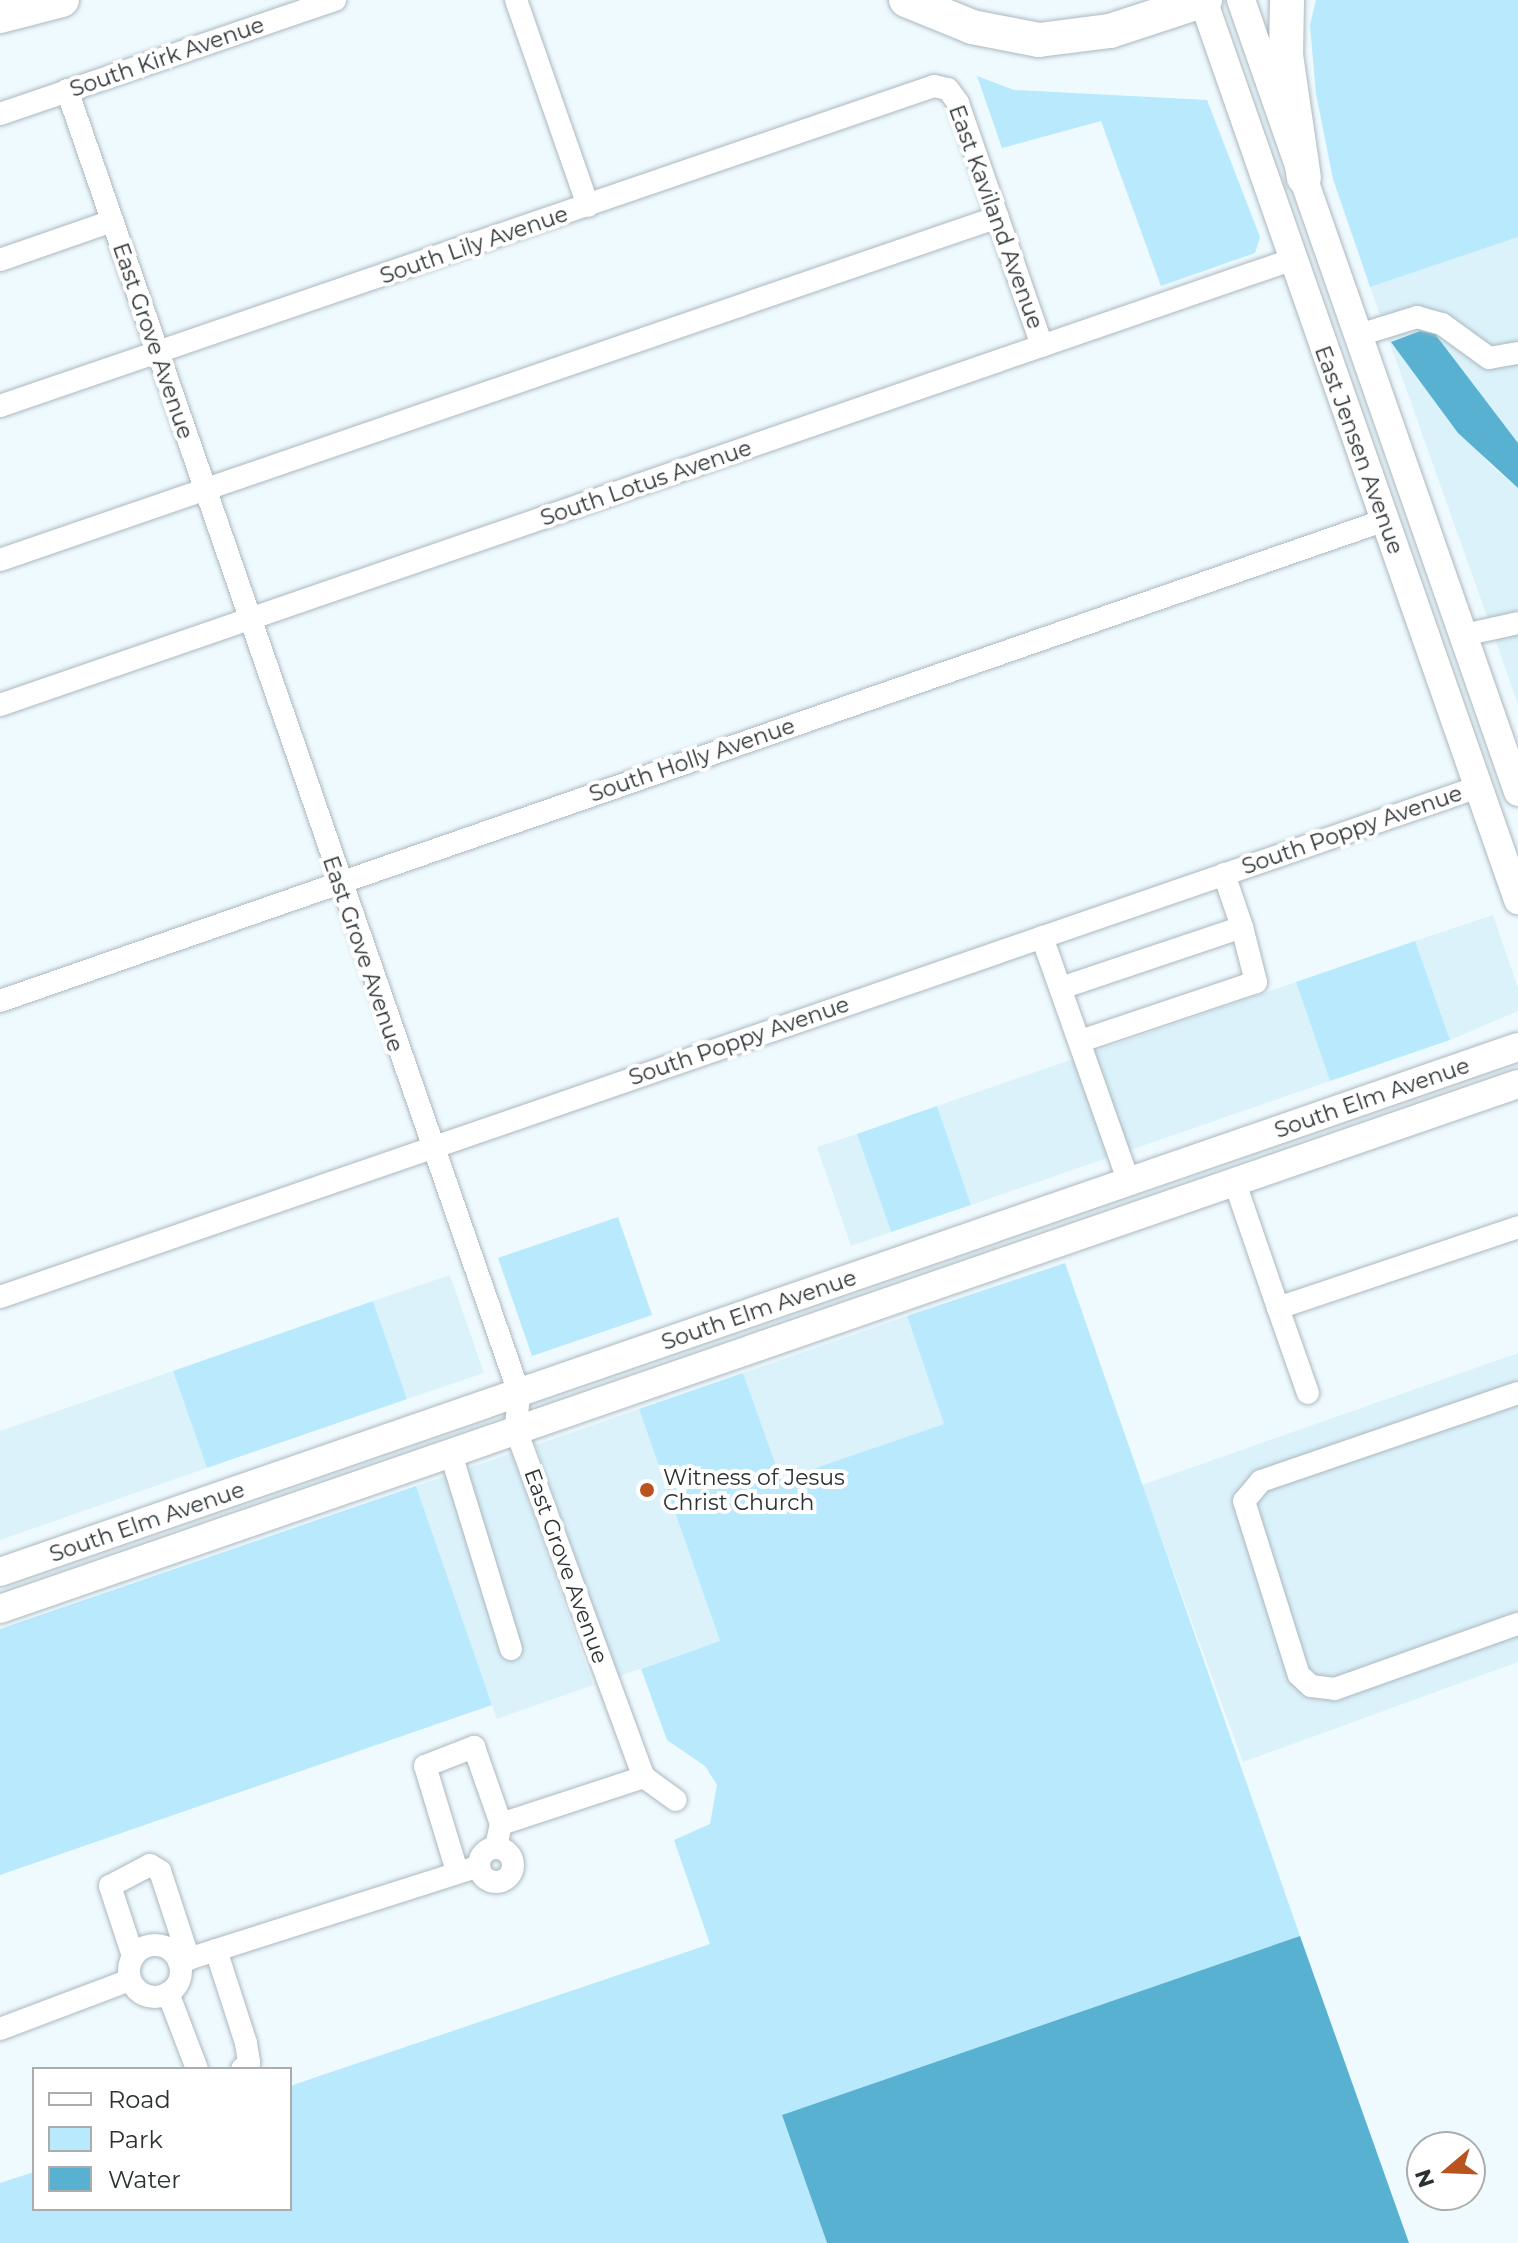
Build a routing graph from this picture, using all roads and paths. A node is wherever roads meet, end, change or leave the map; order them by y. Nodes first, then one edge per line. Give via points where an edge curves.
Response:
1 (62, 0) edge
2 (335, 0) edge
3 (516, 0) edge
4 (906, 0) edge
5 (1204, 0) edge
6 (1241, 0) edge
7 (1287, 0) edge
8 (0, 16) edge
9 (948, 89) joint
10 (67, 90) junction
11 (0, 114) edge
12 (1304, 178) junction
13 (588, 206) junction
14 (998, 217) junction
15 (112, 221) junction
16 (0, 260) edge
17 (1291, 260) junction
18 (1359, 335) junction
19 (1042, 346) junction
20 (157, 352) junction
21 (1518, 353) edge
22 (1373, 376) junction
23 (0, 406) edge
24 (204, 489) junction
25 (1385, 520) junction
26 (0, 560) edge
27 (248, 620) junction
28 (1518, 623) edge
29 (1464, 635) junction
30 (0, 705) edge
31 (1516, 782) edge
32 (1478, 787) junction
33 (1224, 874) junction
34 (339, 883) junction
35 (1518, 900) edge
36 (1242, 927) junction
37 (1042, 937) junction
38 (1061, 988) junction
39 (0, 1001) edge
40 (1081, 1041) junction
41 (1518, 1047) edge
42 (1518, 1084) edge
43 (429, 1148) junction
44 (1129, 1183) junction
45 (1235, 1183) junction
46 (1518, 1227) edge
47 (0, 1297) edge
48 (1278, 1308) junction
49 (519, 1393) junction
50 (1308, 1393) dead end
51 (1518, 1393) edge
52 (516, 1430) junction
53 (451, 1454) junction
54 (0, 1572) edge
55 (0, 1609) edge
56 (1518, 1624) edge
57 (511, 1649) dead end
58 (644, 1777) junction
59 (676, 1800) dead end
60 (501, 1824) junction
61 (496, 1847) junction
62 (468, 1868) junction
63 (216, 1950) junction
64 (133, 1956) junction
65 (184, 1960) junction
66 (130, 1980) junction
67 (168, 1993) junction
68 (0, 2029) edge
69 (196, 2067) edge
70 (242, 2067) edge

1 - 8 highway
2 - 10 street, South Kirk Avenue
3 - 13 street
4 - 5 highway via 972,27 1039,40 1110,31
5 - 17 main road, East Jensen Avenue
6 - 12 main road, East Jensen Avenue
7 - 12 highway via 1286,55
9 - 13 street, South Lily Avenue via 918,90
9 - 14 street, East Kaviland Avenue
10 - 11 street, South Kirk Avenue
10 - 15 street, East Grove Avenue
12 - 18 main road, East Jensen Avenue
13 - 20 street, South Lily Avenue
14 - 19 street, East Kaviland Avenue
14 - 24 street
15 - 16 street
15 - 20 street, East Grove Avenue
17 - 19 street, South Lotus Avenue
17 - 22 main road via 1316,273 1346,349
17 - 25 main road, East Jensen Avenue
18 - 21 street via 1417,317 1442,324 1489,358
18 - 22 main road, East Jensen Avenue
19 - 27 street, South Lotus Avenue
20 - 23 street, South Lily Avenue
20 - 24 street, East Grove Avenue
22 - 29 main road, East Jensen Avenue
24 - 26 street
24 - 27 street, East Grove Avenue
25 - 29 main road via 1408,541 1433,610
25 - 32 main road, East Jensen Avenue
25 - 34 street, South Holly Avenue
27 - 30 street, South Lotus Avenue
27 - 34 street, East Grove Avenue
28 - 29 street
29 - 31 main road, East Jensen Avenue
32 - 33 street, South Poppy Avenue
32 - 35 main road, East Jensen Avenue
33 - 36 street
33 - 37 street, South Poppy Avenue
34 - 39 street, South Holly Avenue
34 - 43 street, East Grove Avenue
36 - 38 street
36 - 40 street via 1256,982
37 - 38 street
37 - 43 street, South Poppy Avenue
38 - 40 street
40 - 44 street
41 - 44 main road, South Elm Avenue
42 - 45 main road, South Elm Avenue
43 - 47 street, South Poppy Avenue
43 - 49 street, East Grove Avenue
44 - 49 main road, South Elm Avenue
45 - 48 street
45 - 52 main road, South Elm Avenue
46 - 48 street
48 - 50 street
49 - 52 street, East Grove Avenue
49 - 54 main road, South Elm Avenue
51 - 56 street via 1261,1481 1244,1501 1299,1675 1311,1686 1335,1689
52 - 53 main road, South Elm Avenue
52 - 58 street, East Grove Avenue
53 - 55 main road, South Elm Avenue
53 - 57 street
58 - 59 street
58 - 60 street
60 - 61 street
60 - 62 street via 474,1747 425,1766
61 - 62 street
61 - 62 street via 513,1860 509,1876 493,1882
62 - 63 street
63 - 65 street
63 - 70 street via 246,2043
64 - 65 street via 162,1946
64 - 65 street via 110,1886 150,1865 160,1871
64 - 66 street
65 - 67 street via 179,1980
66 - 67 street via 142,1994
66 - 68 street
67 - 69 street

